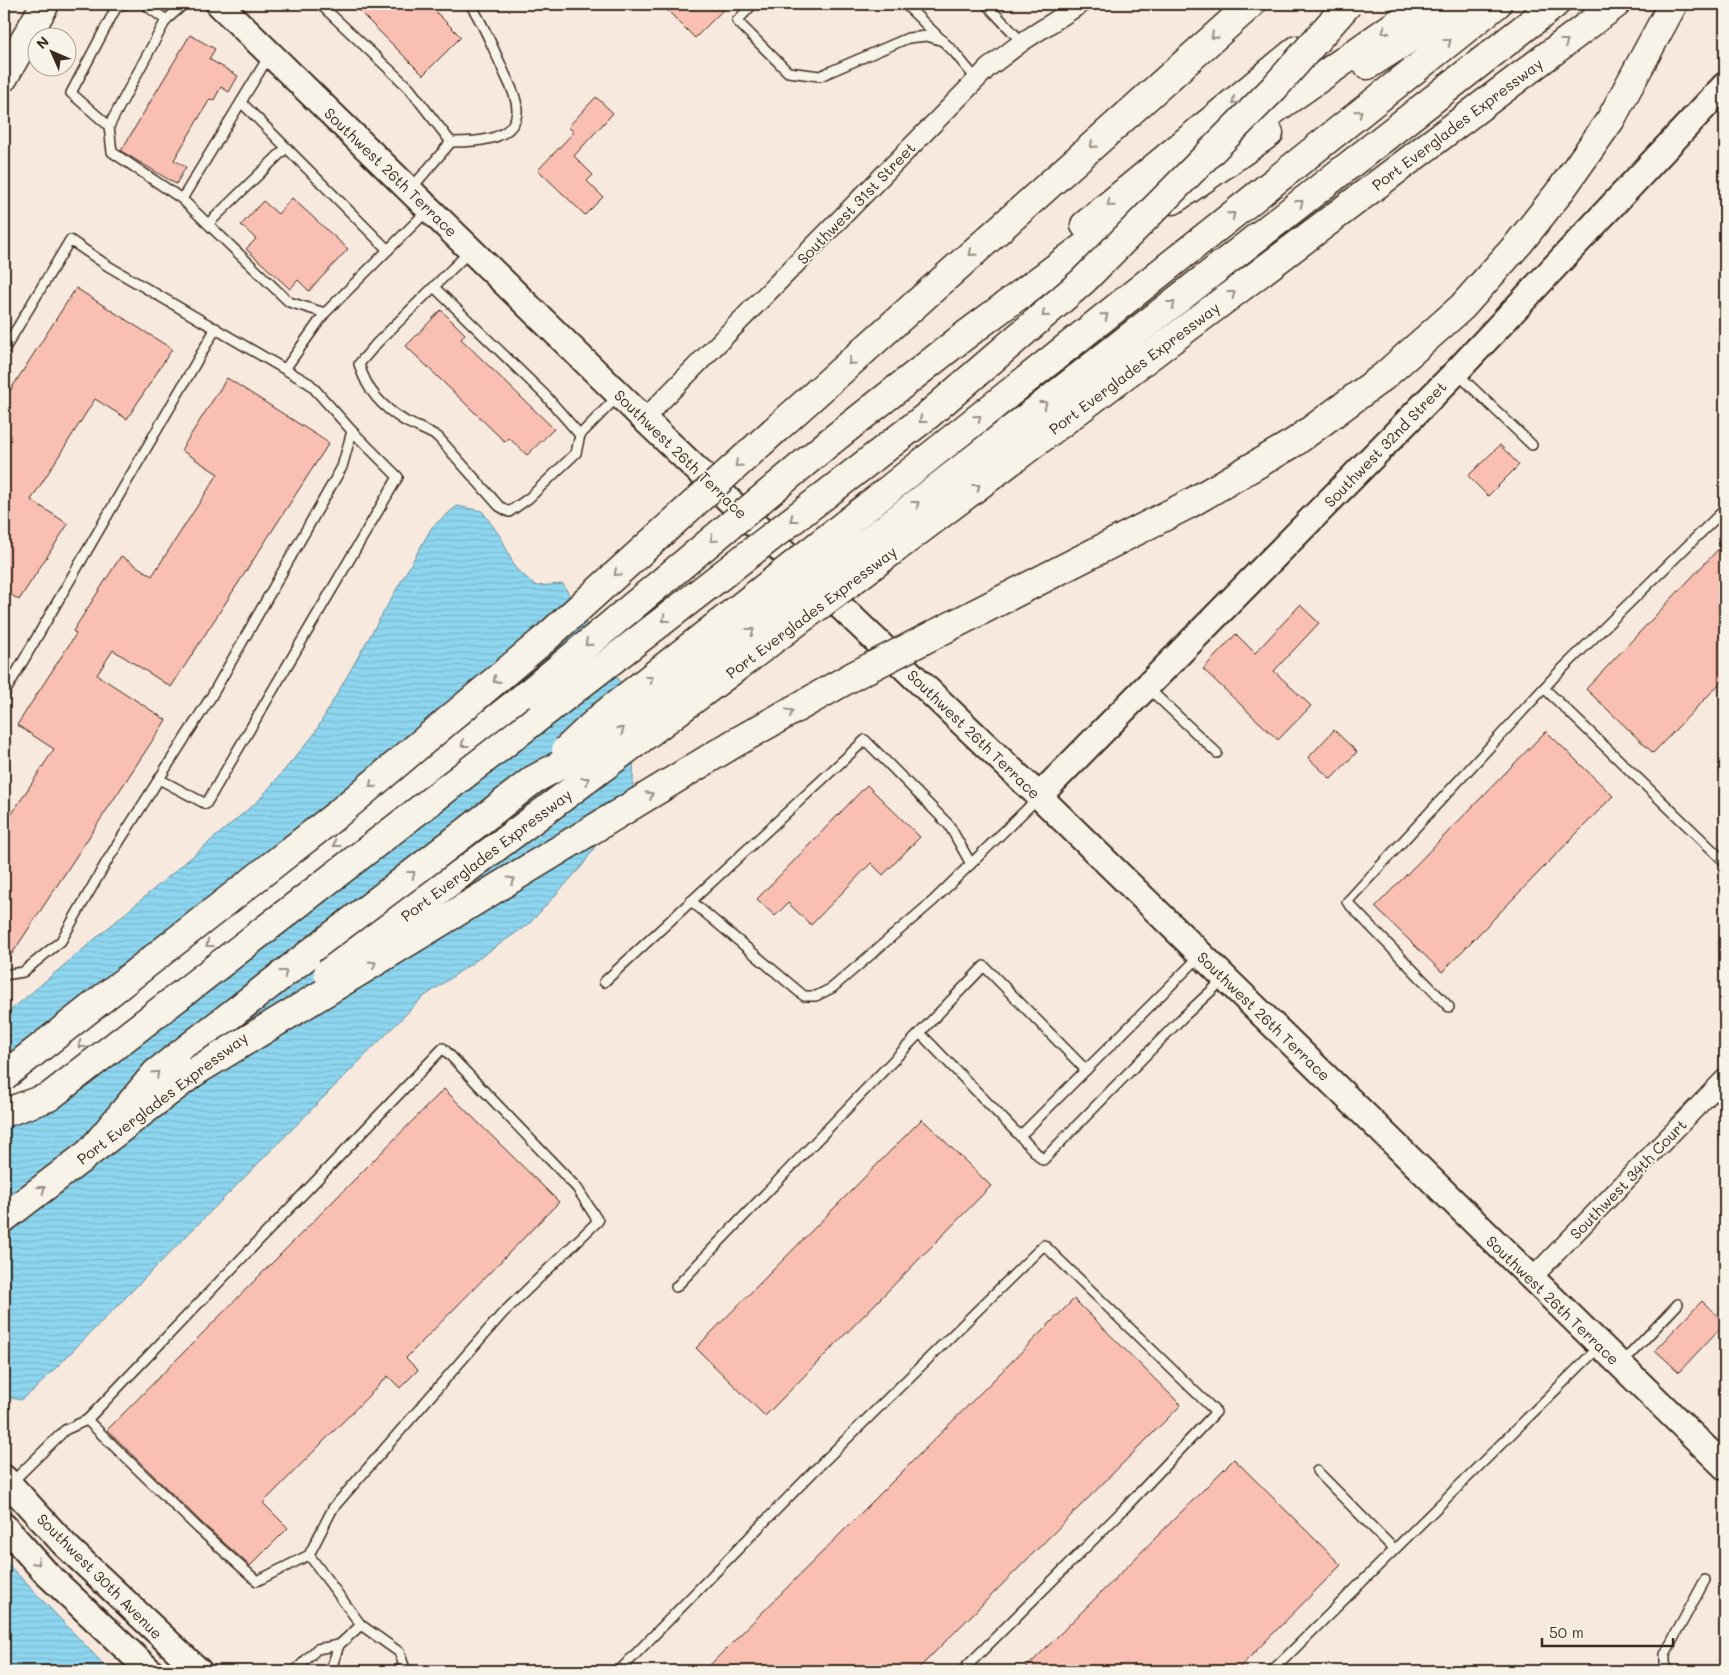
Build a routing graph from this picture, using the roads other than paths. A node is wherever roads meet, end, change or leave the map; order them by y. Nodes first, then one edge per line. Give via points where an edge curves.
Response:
1 (45, 4) edge
2 (124, 4) edge
3 (144, 4) edge
4 (184, 4) edge
5 (219, 4) edge
6 (320, 4) edge
7 (470, 4) edge
8 (754, 4) edge
9 (905, 4) edge
10 (986, 4) edge
11 (1081, 4) edge
12 (1250, 4) edge
13 (1348, 4) edge
14 (1354, 4) edge
15 (1425, 4) edge
16 (1464, 4) edge
17 (1497, 4) edge
18 (1555, 4) edge
19 (1616, 4) edge
20 (1673, 4) edge
21 (111, 6) edge
22 (166, 20) junction
23 (940, 40) junction
24 (1022, 42) junction
25 (270, 54) junction
26 (4, 77) edge
27 (977, 80) junction
28 (1725, 85) edge
29 (241, 102) junction
30 (109, 126) junction
31 (451, 142) junction
32 (286, 148) junction
33 (410, 190) junction
34 (182, 198) junction
35 (429, 209) junction
36 (208, 224) junction
37 (388, 250) junction
38 (471, 250) junction
39 (435, 288) junction
40 (325, 314) junction
41 (216, 328) junction
42 (963, 337) junction
43 (4, 350) edge
44 (285, 369) junction
45 (1456, 372) junction
46 (619, 395) junction
47 (644, 419) junction
48 (352, 431) junction
49 (580, 435) junction
50 (831, 441) junction
51 (1532, 445) dead end
52 (1725, 509) edge
53 (887, 541) junction
54 (1147, 686) junction
55 (1544, 688) junction
56 (4, 694) edge
57 (1217, 753) dead end
58 (159, 779) junction
59 (534, 780) junction
60 (1039, 796) junction
61 (1725, 862) edge
62 (971, 864) junction
63 (691, 901) junction
64 (1201, 955) junction
65 (4, 975) edge
66 (1225, 978) junction
67 (604, 982) dead end
68 (1449, 1007) dead end
69 (920, 1033) junction
70 (1086, 1070) junction
71 (196, 1071) junction
72 (4, 1076) edge
73 (1725, 1078) edge
74 (4, 1106) edge
75 (4, 1113) edge
76 (1020, 1136) junction
77 (91, 1151) junction
78 (4, 1218) edge
79 (1531, 1279) junction
80 (676, 1287) dead end
81 (1678, 1304) dead end
82 (1600, 1346) junction
83 (1620, 1365) junction
84 (87, 1420) junction
85 (1725, 1467) edge
86 (1317, 1471) dead end
87 (7, 1481) edge
88 (4, 1526) edge
89 (1394, 1549) junction
90 (309, 1555) junction
91 (1705, 1580) dead end
92 (361, 1624) junction
93 (339, 1645) junction
94 (150, 1671) edge
95 (199, 1671) edge
96 (295, 1671) edge
97 (327, 1671) edge
98 (406, 1671) edge
99 (619, 1671) edge
100 (962, 1671) edge
101 (1272, 1671) edge
102 (1669, 1671) edge

1 - 26 main road
2 - 21 lane
3 - 22 lane
4 - 22 lane
5 - 25 street, Southwest 26th Terrace
6 - 31 lane via 409,88
7 - 31 lane via 504,72 517,112 512,125 492,140
8 - 23 lane via 737,22 788,72 820,76 908,38 927,36
9 - 23 lane
10 - 24 lane
11 - 24 street, Southwest 31st Street
12 -> 72 main road, bridge via 547,637 335,816
13 -> 75 main road, bridge via 1274,88 1083,281 927,416 49,1097
14 -> 50 main road via 938,345
15 -> 42 main road via 1184,173
16 - 42 main road via 1330,90 1013,314
59 -> 17 main road, bridge via 601,717
53 -> 18 main road
53 -> 19 main road, Port Everglades Expressway
71 -> 20 main road, bridge via 733,744 855,675 1189,504 1295,442 1383,377 1462,307 1519,243 1611,119
21 - 30 lane via 71,93
22 - 30 lane
23 - 27 lane
24 - 27 street, Southwest 31st Street
25 - 29 lane
25 - 33 street, Southwest 26th Terrace
27 - 47 street, Southwest 31st Street
28 - 45 street, Southwest 32nd Street
29 - 32 lane
29 - 34 lane
30 - 34 lane via 112,152
31 - 33 lane
32 - 36 lane
32 - 37 lane
33 - 35 street, Southwest 26th Terrace
34 - 36 lane
35 - 37 lane
35 - 38 street, Southwest 26th Terrace
36 - 40 lane via 289,302
37 - 40 lane
38 - 39 lane
38 - 46 street, Southwest 26th Terrace
39 - 49 lane via 546,396
39 - 49 lane via 359,364 375,399 407,422 426,428 438,437 505,511 517,508 576,452
40 - 44 lane
41 - 43 lane via 108,266 70,240
41 - 44 lane
41 - 56 lane
42 - 50 main road
44 - 48 lane via 310,384
45 - 51 lane
45 - 54 street, Southwest 32nd Street
46 - 47 street, Southwest 26th Terrace
46 - 49 lane
47 - 60 street, Southwest 26th Terrace
48 - 58 lane via 342,467 211,697
48 - 58 lane via 398,477 206,804
50 -> 74 main road, bridge via 530,692
52 - 55 lane
59 -> 53 main road, bridge via 616,734
71 -> 53 main road, Port Everglades Expressway, bridge
54 - 57 lane
54 - 60 street, Southwest 32nd Street
55 - 61 lane
55 - 68 lane via 1347,902
58 - 65 lane via 61,941 23,972
77 -> 59 main road via 156,1073
60 - 62 lane
60 - 64 street, Southwest 26th Terrace
62 - 63 lane via 933,902 832,988 816,996 804,996
62 - 63 lane via 949,825 865,740
63 - 67 lane
64 - 66 street, Southwest 26th Terrace
64 - 70 lane
66 - 76 lane via 1043,1160
66 - 79 street, Southwest 26th Terrace
69 - 70 lane via 984,966
69 - 76 lane
69 - 80 lane
70 - 76 lane
71 - 77 main road, Port Everglades Expressway
73 - 79 street, Southwest 34th Court
78 -> 77 main road, Port Everglades Expressway
79 - 82 street, Southwest 26th Terrace
81 - 83 lane
82 - 83 street, Southwest 26th Terrace
82 - 89 lane
83 - 85 street, Southwest 26th Terrace
84 - 87 lane via 65,1430
84 - 90 lane via 198,1528 258,1581
84 - 90 lane via 443,1048 577,1188 598,1221 502,1314 333,1508
86 - 89 lane
87 - 95 street, Southwest 30th Avenue via 72,1551
88 -> 94 street via 46,1573
89 - 101 lane
90 - 92 lane
91 - 102 lane via 1665,1654 1665,1666
92 - 93 lane
92 - 98 lane via 399,1652
93 - 96 lane via 317,1648
93 - 97 lane
99 - 100 lane via 814,1471 1044,1245 1216,1412

